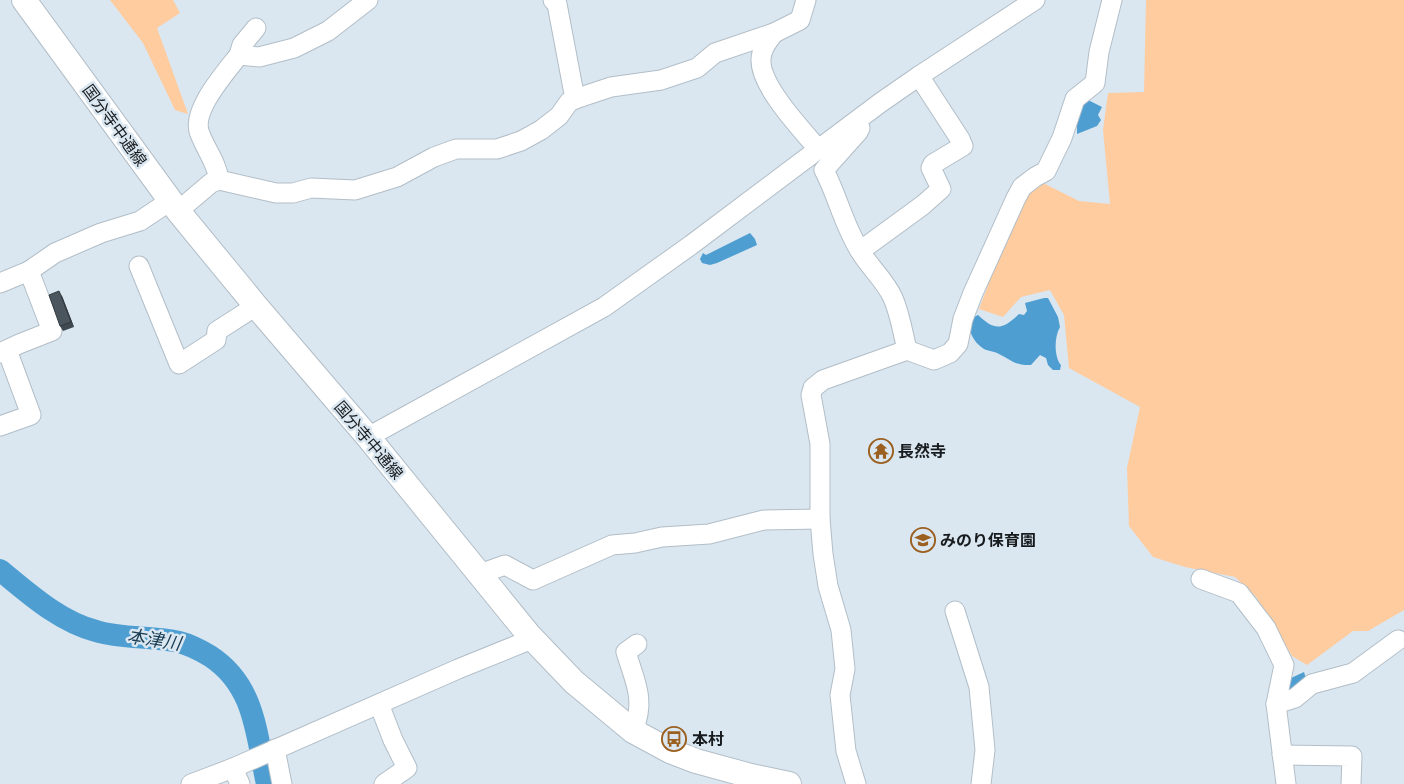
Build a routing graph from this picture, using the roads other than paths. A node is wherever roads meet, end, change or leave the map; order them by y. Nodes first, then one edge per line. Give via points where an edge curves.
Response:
1 (24, 0) edge
2 (368, 0) edge
3 (553, 0) edge
4 (1035, 0) edge
5 (1112, 0) edge
6 (809, 2) edge
7 (256, 28) dead end
8 (774, 32) junction
9 (239, 55) junction
10 (919, 76) junction
11 (575, 99) junction
12 (864, 116) junction
13 (819, 150) junction
14 (219, 180) junction
15 (174, 206) junction
16 (860, 251) junction
17 (139, 266) dead end
18 (29, 271) junction
19 (0, 283) edge
20 (256, 306) junction
21 (907, 350) junction
22 (3, 352) edge
23 (0, 426) edge
24 (368, 436) junction
25 (820, 519) junction
26 (480, 574) junction
27 (1201, 578) dead end
28 (955, 612) dead end
29 (532, 639) junction
30 (1398, 640) dead end
31 (637, 644) dead end
32 (379, 704) junction
33 (1276, 704) junction
34 (633, 731) junction
35 (272, 750) junction
36 (1282, 755) junction
37 (240, 771) edge
38 (191, 784) edge
39 (282, 784) edge
40 (384, 784) edge
41 (789, 784) edge
42 (856, 784) edge
43 (981, 784) edge
44 (1286, 784) edge
45 (1351, 784) edge

1 - 15 main road, 国分寺中通線
2 - 9 street via 328,31 294,48 259,57
3 - 11 street via 557,4
4 - 10 street
5 - 21 street via 1094,83 1075,99 1062,138 1046,171 1022,187 1016,198 973,293 958,344 950,353 934,360
6 - 8 street via 800,20
7 - 9 street via 242,45
8 - 11 street via 715,53 697,68 661,80 611,87
8 - 13 street via 763,48 761,60 767,80 776,97
9 - 14 street via 215,87 197,126 218,169
10 - 12 street
10 - 16 street via 962,146 931,168 941,189
11 - 14 street via 559,116 521,141 497,149 456,149 397,177 355,190 311,188 276,193
12 - 13 street
12 - 16 street via 858,132 824,170
13 - 24 street via 604,307
14 - 15 street via 197,193 188,204
15 - 18 street via 55,253
15 - 20 main road, 国分寺中通線
16 - 21 street via 893,299
17 - 20 street via 179,364 216,340 217,331
18 - 19 street
18 - 22 street via 52,332
20 - 24 main road, 国分寺中通線
21 - 25 street via 823,380 813,388 811,394 820,444
22 - 23 street via 31,415
24 - 26 main road, 国分寺中通線
25 - 26 street via 764,520 709,534 662,537 612,546 533,580 505,565
25 - 42 street via 828,586 841,630 846,669 840,695 846,751
26 - 29 main road, 国分寺中通線
27 - 33 street via 1239,592 1266,628 1284,665
28 - 43 street via 980,687 985,750
29 - 32 street
29 - 34 main road, 国分寺中通線 via 574,682
30 - 33 street via 1353,673 1312,684 1295,698
31 - 34 street via 626,652 640,698 639,717
32 - 35 street
32 - 40 street via 407,768
33 - 36 street
34 - 41 main road, 国分寺中通線 via 696,761
35 - 37 street
35 - 39 street
36 - 44 street
36 - 45 street via 1352,756
37 - 38 street

